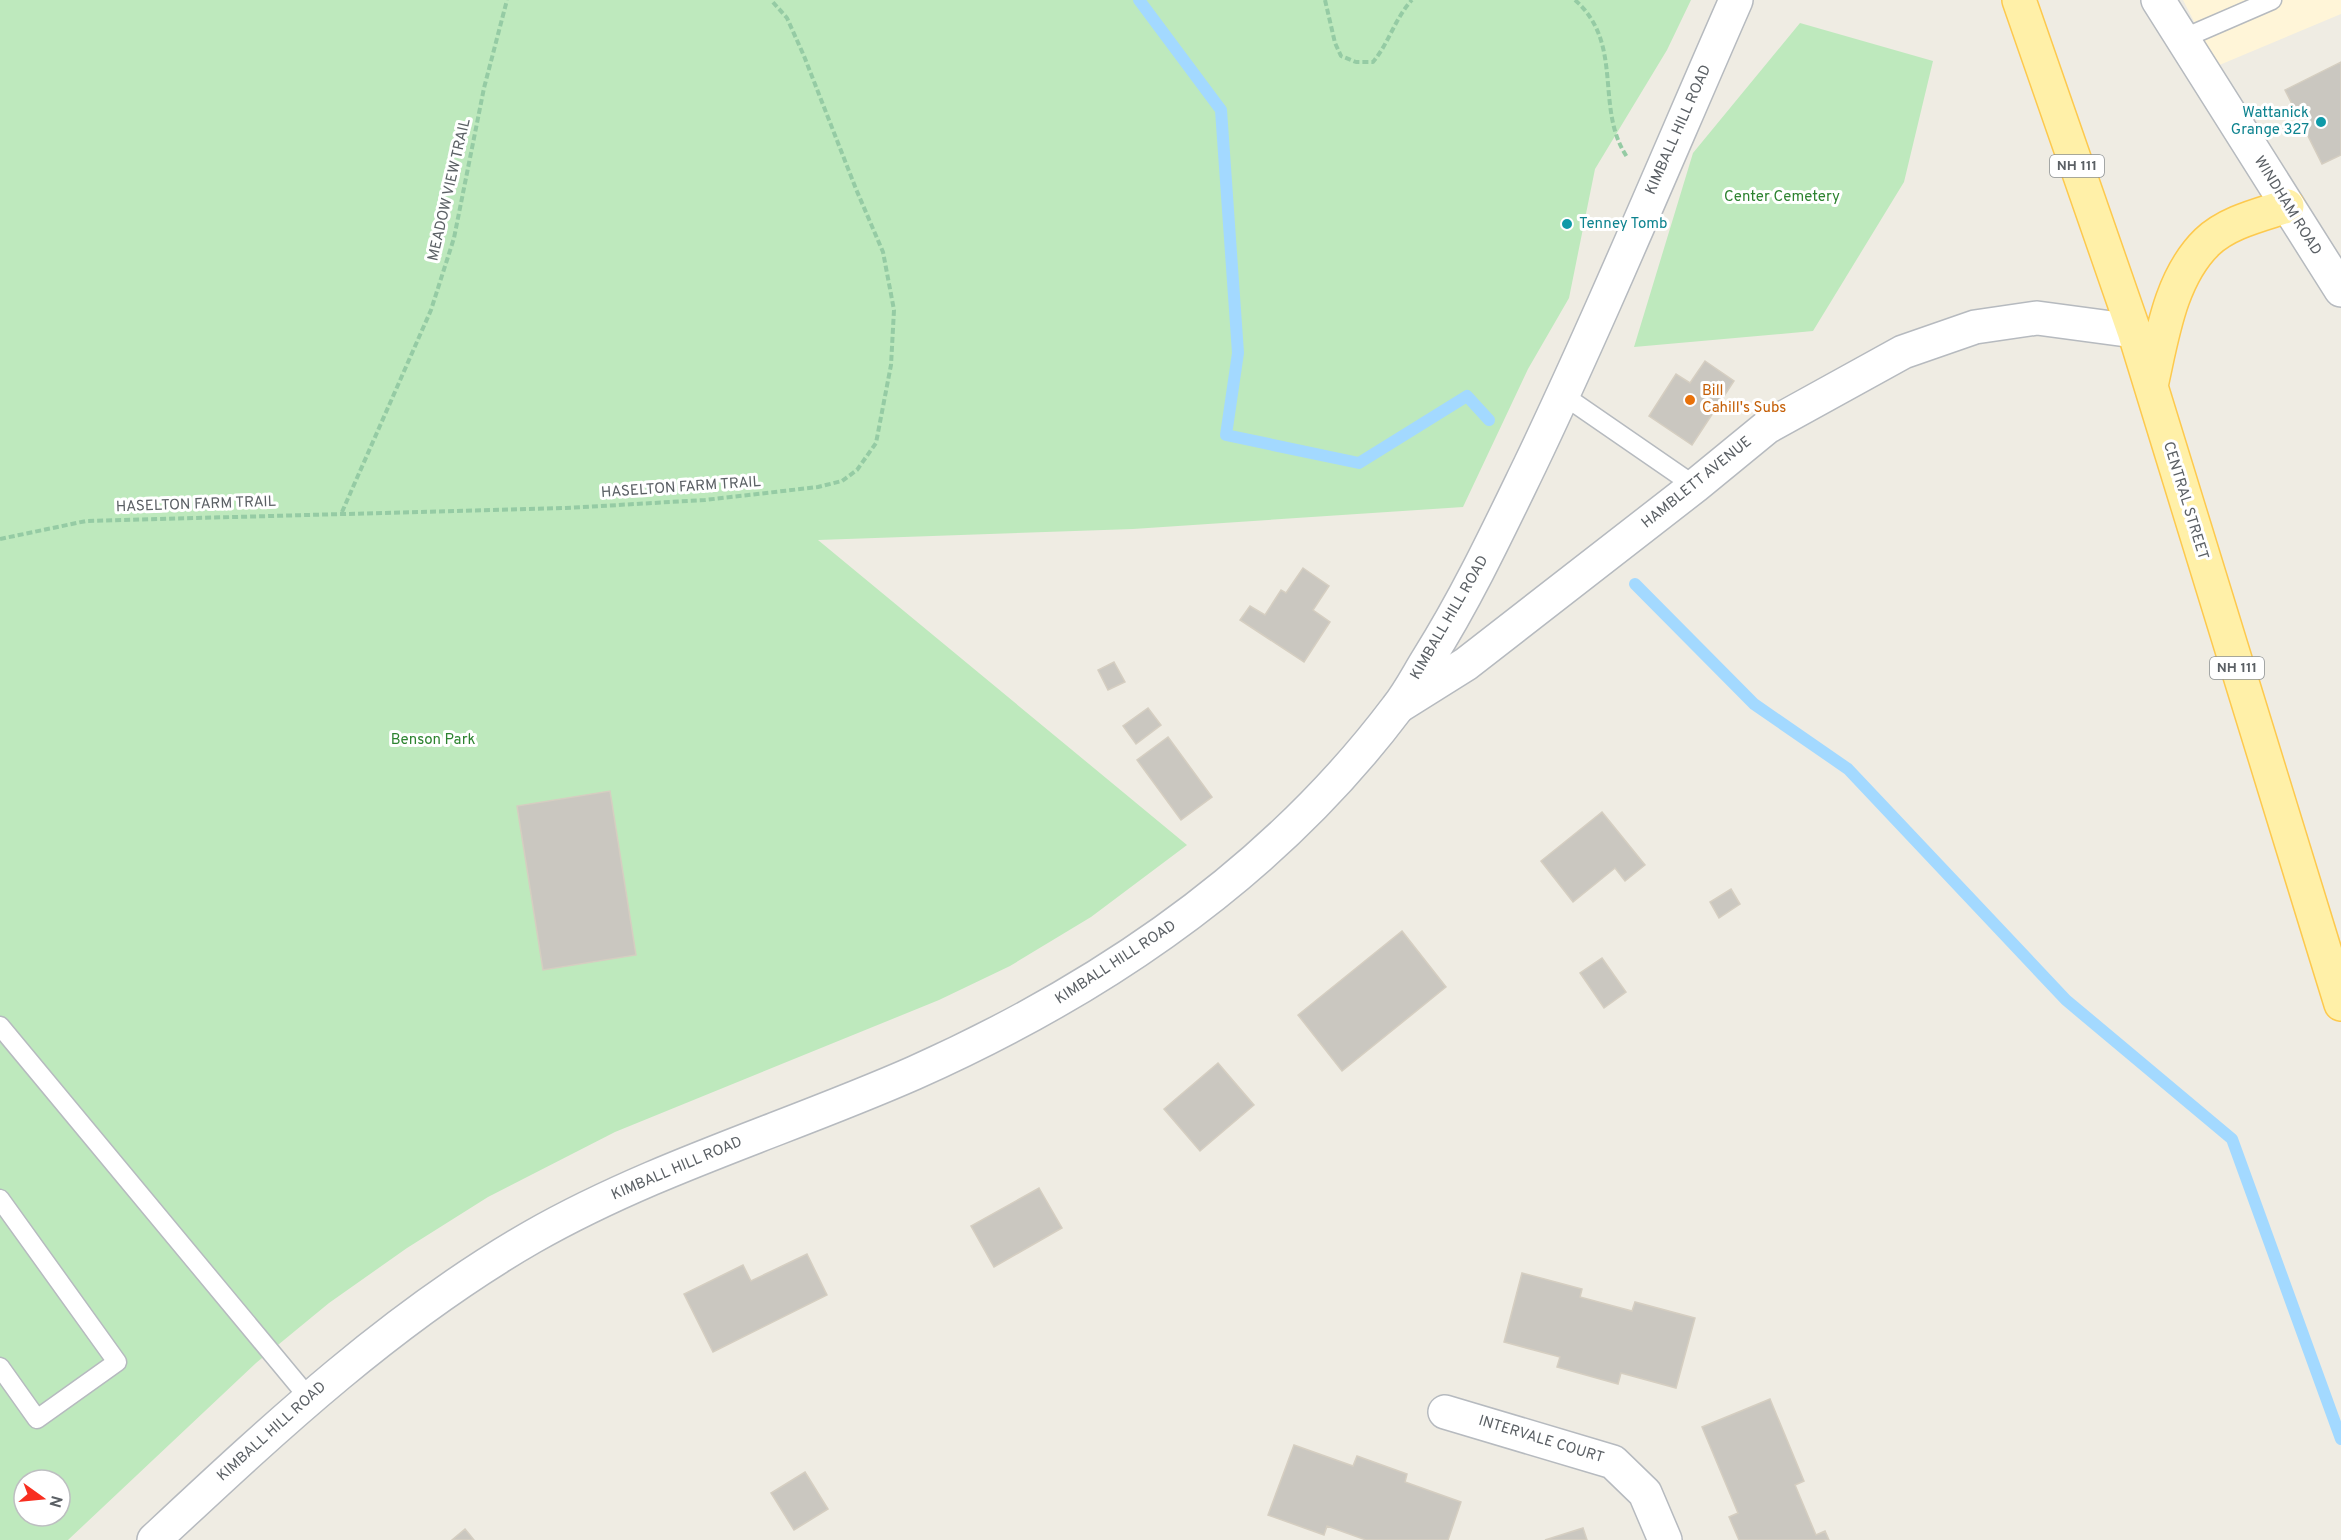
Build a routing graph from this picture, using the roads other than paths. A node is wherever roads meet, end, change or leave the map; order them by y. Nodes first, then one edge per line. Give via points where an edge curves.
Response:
1 (1736, 0) edge
2 (2019, 0) edge
3 (2158, 0) edge
4 (2272, 0) edge
5 (2248, 5) edge
6 (2182, 39) junction
7 (2287, 206) junction
8 (2341, 290) edge
9 (2134, 331) junction
10 (2150, 387) junction
11 (1563, 395) junction
12 (1695, 486) junction
13 (1399, 706) junction
14 (2341, 1004) edge
15 (0, 1026) edge
16 (0, 1199) edge
17 (0, 1367) edge
18 (309, 1398) junction
19 (1446, 1412) dead end
20 (154, 1540) edge
21 (1665, 1540) edge

1 - 11 street, KIMBALL HILL ROAD
2 - 9 main road, CENTRAL STREET / NH 111
3 - 6 street, WINDHAM ROAD
4 - 5 lane
5 - 6 lane
6 - 7 street, WINDHAM ROAD
7 - 8 street, WINDHAM ROAD
7 - 10 main road via 2238,222 2207,241 2185,271 2166,317
9 - 10 main road, CENTRAL STREET / NH 111
9 - 12 street, HAMBLETT AVENUE via 2037,318 1975,327 1903,352 1767,427
10 - 14 main road, CENTRAL STREET / NH 111
11 - 12 lane
11 - 13 street, KIMBALL HILL ROAD via 1455,616
12 - 13 street, HAMBLETT AVENUE via 1466,664
13 - 18 street, KIMBALL HILL ROAD via 1288,830 1222,890 1150,945 1073,994 910,1075 614,1195 532,1237 454,1286
15 - 18 lane
16 - 17 lane via 117,1362 37,1419
18 - 20 street, KIMBALL HILL ROAD
19 - 21 street, INTERVALE COURT via 1613,1461 1645,1493

